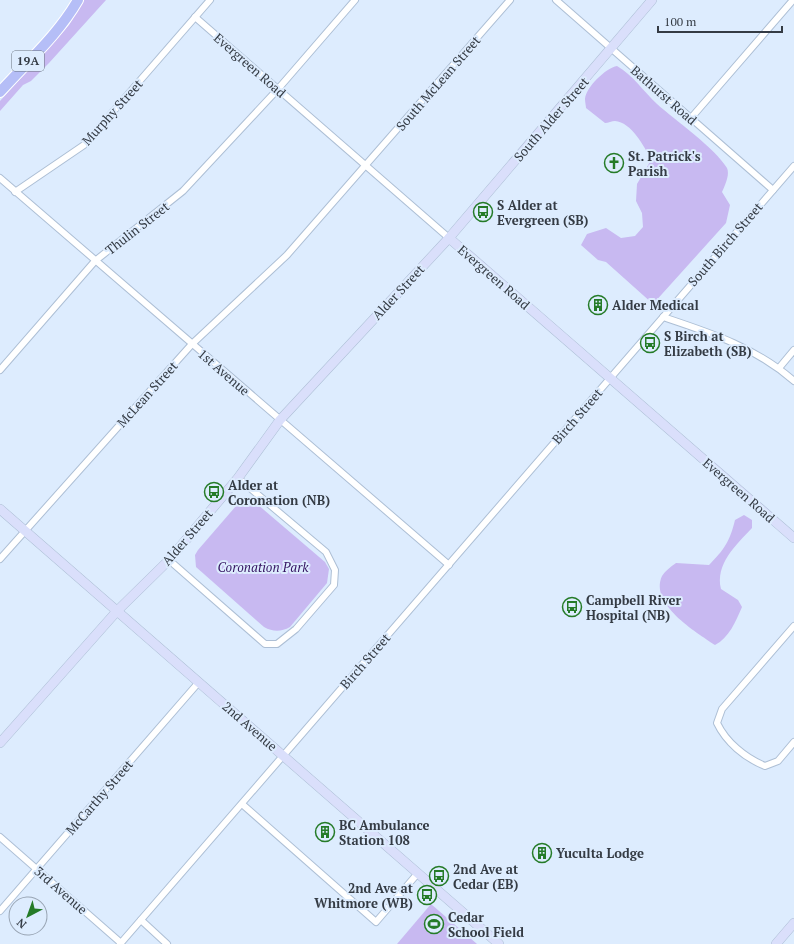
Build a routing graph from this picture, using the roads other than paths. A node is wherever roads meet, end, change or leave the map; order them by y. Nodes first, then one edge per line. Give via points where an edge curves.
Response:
1 (78, 0) edge
2 (210, 0) edge
3 (355, 0) edge
4 (510, 0) edge
5 (556, 0) edge
6 (652, 0) edge
7 (793, 0) edge
8 (195, 17) junction
9 (611, 48) junction
10 (278, 89) junction
11 (0, 92) edge
12 (691, 118) junction
13 (367, 166) junction
14 (794, 166) edge
15 (0, 178) edge
16 (773, 190) junction
17 (15, 192) junction
18 (449, 238) junction
19 (95, 261) junction
20 (663, 317) junction
21 (192, 344) junction
22 (794, 350) edge
23 (779, 368) junction
24 (0, 370) edge
25 (610, 378) junction
26 (794, 381) edge
27 (280, 420) junction
28 (238, 478) junction
29 (0, 509) edge
30 (25, 531) junction
31 (794, 538) edge
32 (0, 559) edge
33 (169, 560) junction
34 (449, 565) junction
35 (117, 611) junction
36 (794, 626) edge
37 (199, 682) junction
38 (794, 742) edge
39 (0, 743) edge
40 (283, 756) junction
41 (242, 804) junction
42 (0, 837) edge
43 (36, 869) junction
44 (418, 873) junction
45 (0, 911) edge
46 (141, 920) junction
47 (794, 923) edge
48 (121, 943) edge
49 (167, 944) edge
50 (499, 944) edge
51 (776, 944) edge

1 - 11 main road, 19A via 56,31
2 - 8 street, Murphy Street
3 - 10 street, Thulin Street
4 - 13 street, South McLean Street
5 - 9 street, Bathurst Road
6 - 9 street, South Alder Street
7 - 12 street
8 - 10 street, Evergreen Road
8 - 17 street, Murphy Street via 84,145
9 - 12 street, Bathurst Road
9 - 18 street, South Alder Street
10 - 13 street, Evergreen Road
10 - 19 street, Thulin Street via 183,191
12 - 16 street, Bathurst Road
13 - 18 street, Evergreen Road
13 - 21 street, McLean Street via 288,255
14 - 16 street, South Birch Street
15 - 17 street, 1st Avenue
16 - 20 street, South Birch Street
17 - 19 street, 1st Avenue
18 - 25 street, Evergreen Road
18 - 27 street, Alder Street
19 - 21 street, 1st Avenue
19 - 24 street, Thulin Street
20 - 23 street via 726,338
20 - 25 street, South Birch Street
21 - 27 street, 1st Avenue
21 - 30 street, McLean Street
22 - 23 street
23 - 26 street
25 - 31 street, Evergreen Road
25 - 34 street, Birch Street
27 - 28 street, Alder Street
27 - 34 street, 1st Avenue
28 - 33 street, Alder Street
28 - 33 street via 326,552 335,570 334,585 296,629 277,644 265,644
29 - 30 street, 2nd Avenue
30 - 32 street, McLean Street
30 - 35 street, 2nd Avenue
33 - 35 street, Alder Street
34 - 40 street, Birch Street
35 - 37 street, 2nd Avenue
35 - 39 street, Alder Street
36 - 38 street via 722,709 717,722 722,735 753,761 765,766 778,761
37 - 40 street, 2nd Avenue
37 - 43 street, McCarthy Street
40 - 41 street, Birch Street
40 - 44 street, 2nd Avenue
41 - 44 street via 376,922
41 - 46 street, Birch Street
42 - 43 street, 3rd Avenue
43 - 45 street, McCarthy Street
43 - 48 street, 3rd Avenue
44 - 50 street, 2nd Avenue
46 - 48 street, Birch Street
46 - 49 street
47 - 51 street

